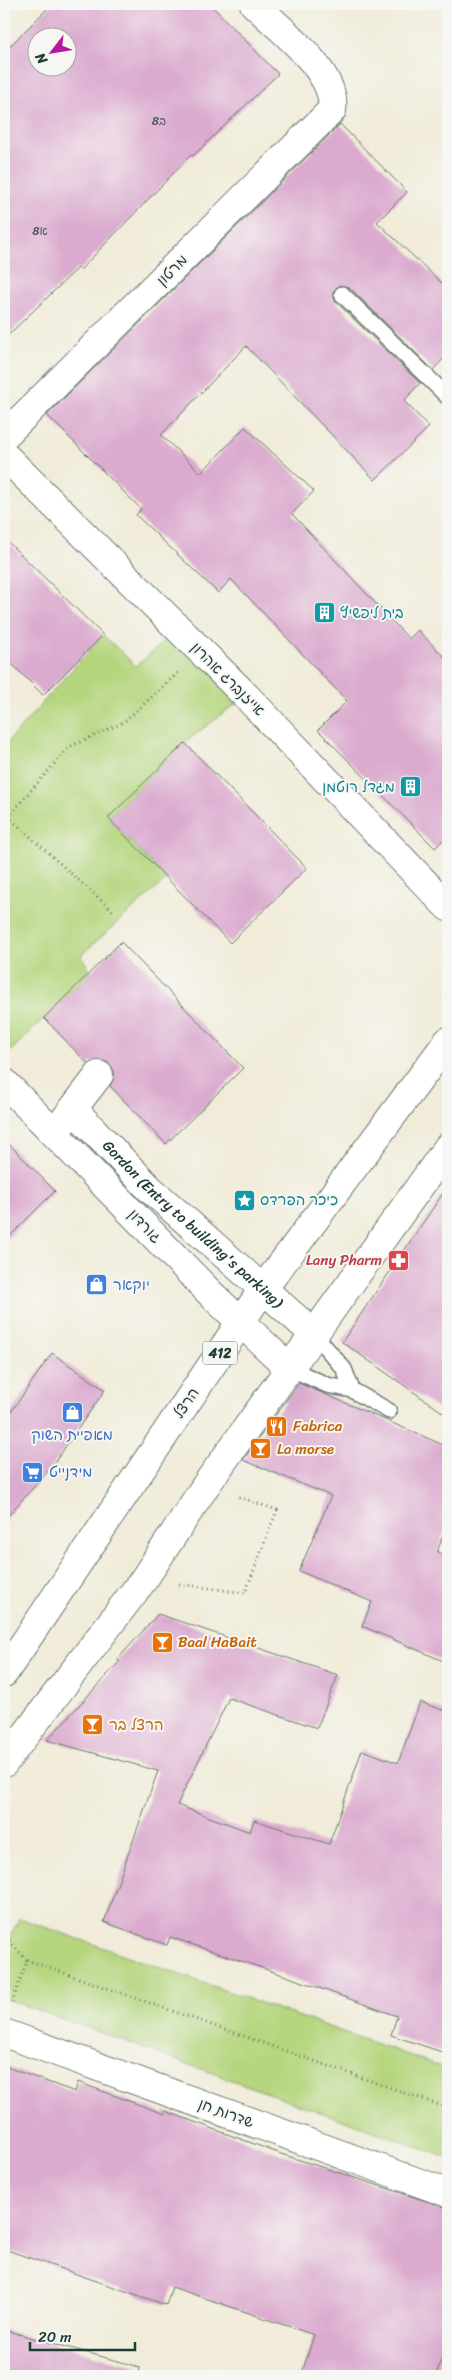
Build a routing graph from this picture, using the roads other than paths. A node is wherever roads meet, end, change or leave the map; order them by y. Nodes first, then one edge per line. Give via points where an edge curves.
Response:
1 (254, 4) edge
2 (342, 294) dead end
3 (448, 397) edge
4 (4, 436) edge
5 (4, 455) edge
6 (447, 904) edge
7 (448, 1041) edge
8 (99, 1075) dead end
9 (4, 1082) edge
10 (73, 1109) junction
11 (55, 1133) junction
12 (448, 1147) edge
13 (264, 1289) junction
14 (240, 1322) junction
15 (315, 1335) junction
16 (289, 1368) junction
17 (352, 1390) junction
18 (389, 1411) dead end
19 (8, 1660) edge
20 (4, 1763) edge
21 (7, 2022) edge
22 (448, 2193) edge

1 - 4 street, מרטון via 322,71 334,100 329,116
2 - 3 lane
5 - 6 street, אייזנברג אהרון via 246,696
7 - 13 street, הרצל / 412
8 - 10 street
9 - 11 street, גורדון
10 - 11 street
10 - 13 street, Gordon (Entry to building's parking) via 149,1188
11 - 14 street, גורדון
12 - 15 street
13 - 14 street, הרצל / 412
13 - 15 street, Gordon (Entry to building's parking)
14 - 16 street, גורדון
14 - 19 street, הרצל / 412
15 - 16 street
15 - 17 lane via 344,1368
16 - 17 lane via 327,1386
16 - 20 street via 144,1579
17 - 18 lane
21 - 22 street, שדרות חן

